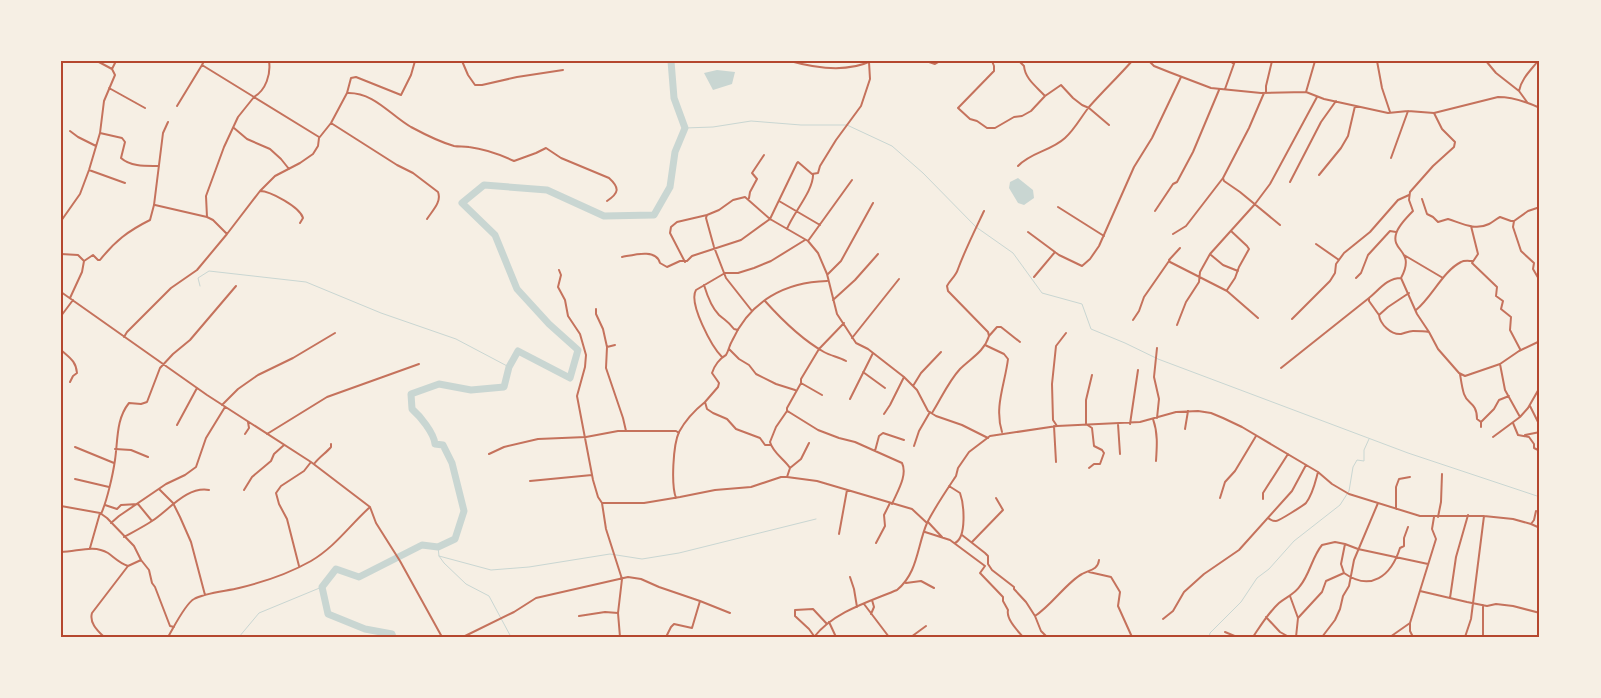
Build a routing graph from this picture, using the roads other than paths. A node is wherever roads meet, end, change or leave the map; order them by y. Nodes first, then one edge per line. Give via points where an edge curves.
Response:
1 (98, 61) edge
2 (116, 61) edge
3 (158, 61) edge
4 (175, 61) edge
5 (204, 61) edge
6 (268, 61) edge
7 (415, 61) edge
8 (462, 61) edge
9 (790, 61) edge
10 (926, 61) edge
11 (940, 61) edge
12 (992, 61) edge
13 (1019, 61) edge
14 (1132, 61) edge
15 (1149, 61) edge
16 (1230, 61) edge
17 (1272, 61) edge
18 (1315, 61) edge
19 (1377, 61) edge
20 (1486, 61) edge
21 (1538, 61) edge
22 (870, 62) edge
23 (1235, 63) edge
24 (202, 65) junction
25 (112, 69) junction
26 (563, 70) dead end
27 (1181, 77) junction
28 (109, 88) junction
29 (1220, 90) junction
30 (1225, 90) junction
31 (1519, 91) junction
32 (1306, 92) junction
33 (348, 93) junction
34 (1265, 93) junction
35 (254, 96) junction
36 (1046, 96) junction
37 (1317, 97) junction
38 (1336, 101) junction
39 (1527, 102) junction
40 (177, 106) dead end
41 (1356, 106) junction
42 (145, 108) dead end
43 (1089, 108) junction
44 (1540, 108) edge
45 (1408, 111) junction
46 (1434, 112) junction
47 (1390, 113) junction
48 (168, 122) dead end
49 (331, 123) junction
50 (1109, 125) dead end
51 (234, 128) junction
52 (70, 131) dead end
53 (100, 133) junction
54 (319, 138) junction
55 (96, 146) junction
56 (764, 155) dead end
57 (1391, 158) dead end
58 (159, 166) junction
59 (1018, 166) dead end
60 (289, 169) junction
61 (89, 170) junction
62 (814, 174) junction
63 (1318, 175) dead end
64 (1222, 178) junction
65 (852, 180) dead end
66 (1290, 182) dead end
67 (125, 183) dead end
68 (260, 191) junction
69 (1409, 195) junction
70 (749, 198) junction
71 (1422, 199) dead end
72 (607, 201) dead end
73 (779, 201) junction
74 (873, 203) dead end
75 (1255, 204) junction
76 (154, 205) junction
77 (1058, 207) dead end
78 (1540, 207) edge
79 (796, 211) junction
80 (984, 211) dead end
81 (1155, 211) dead end
82 (707, 215) junction
83 (208, 217) junction
84 (427, 219) dead end
85 (770, 219) junction
86 (61, 221) edge
87 (1514, 221) junction
88 (300, 223) dead end
89 (822, 223) junction
90 (1280, 225) dead end
91 (1471, 226) junction
92 (787, 229) junction
93 (1231, 231) junction
94 (1028, 232) dead end
95 (1396, 232) junction
96 (227, 234) junction
97 (1173, 234) dead end
98 (1104, 236) junction
99 (806, 240) junction
100 (1316, 244) dead end
101 (1180, 248) dead end
102 (715, 250) junction
103 (1055, 252) junction
104 (61, 254) edge
105 (878, 254) dead end
106 (1210, 254) junction
107 (1404, 255) junction
108 (622, 257) dead end
109 (1339, 260) junction
110 (84, 261) junction
111 (1169, 261) junction
112 (1472, 261) junction
113 (685, 262) junction
114 (559, 270) dead end
115 (1238, 271) junction
116 (1200, 272) junction
117 (725, 274) junction
118 (827, 274) junction
119 (1196, 274) junction
120 (1034, 276) dead end
121 (1200, 278) junction
122 (1356, 278) dead end
123 (1401, 278) junction
124 (1443, 278) junction
125 (899, 279) dead end
126 (828, 281) junction
127 (1540, 281) edge
128 (704, 285) junction
129 (236, 286) dead end
130 (1227, 291) junction
131 (61, 292) edge
132 (1409, 293) junction
133 (70, 298) junction
134 (1369, 298) junction
135 (73, 300) junction
136 (764, 300) junction
137 (833, 300) junction
138 (596, 308) dead end
139 (1416, 310) junction
140 (752, 311) junction
141 (1379, 315) junction
142 (61, 316) edge
143 (1258, 318) dead end
144 (1292, 318) dead end
145 (1133, 320) dead end
146 (844, 322) junction
147 (1177, 325) dead end
148 (738, 330) junction
149 (1429, 332) junction
150 (335, 333) dead end
151 (1066, 333) dead end
152 (989, 336) junction
153 (124, 337) junction
154 (852, 338) junction
155 (1540, 341) edge
156 (1020, 342) dead end
157 (985, 344) junction
158 (615, 345) dead end
159 (607, 347) junction
160 (1157, 348) dead end
161 (729, 349) junction
162 (820, 349) junction
163 (61, 350) edge
164 (1520, 350) junction
165 (941, 352) dead end
166 (873, 353) junction
167 (722, 357) junction
168 (846, 361) dead end
169 (419, 364) dead end
170 (1500, 364) junction
171 (164, 365) junction
172 (1281, 368) dead end
173 (1138, 370) dead end
174 (863, 372) junction
175 (1460, 373) junction
176 (1092, 374) dead end
177 (904, 377) junction
178 (70, 382) dead end
179 (801, 383) junction
180 (913, 386) junction
181 (1540, 387) edge
182 (197, 388) junction
183 (885, 388) dead end
184 (795, 390) junction
185 (822, 395) dead end
186 (1509, 396) junction
187 (850, 400) dead end
188 (705, 402) junction
189 (222, 405) junction
190 (1530, 405) junction
191 (225, 407) junction
192 (786, 411) junction
193 (1188, 411) junction
194 (931, 413) junction
195 (884, 414) dead end
196 (1520, 417) junction
197 (1157, 418) junction
198 (1153, 419) junction
199 (248, 422) junction
200 (1481, 422) junction
201 (1513, 423) junction
202 (1086, 424) junction
203 (1118, 424) junction
204 (1130, 424) junction
205 (177, 425) dead end
206 (1055, 426) junction
207 (1540, 426) edge
208 (1481, 427) dead end
209 (1185, 429) dead end
210 (626, 431) junction
211 (1540, 432) edge
212 (678, 433) junction
213 (1002, 433) junction
214 (245, 434) dead end
215 (268, 434) junction
216 (1518, 435) junction
217 (1256, 436) junction
218 (586, 437) junction
219 (1493, 437) dead end
220 (988, 438) junction
221 (904, 440) dead end
222 (809, 443) dead end
223 (331, 444) dead end
224 (284, 445) junction
225 (770, 445) junction
226 (914, 446) dead end
227 (75, 447) dead end
228 (115, 449) junction
229 (875, 451) junction
230 (1540, 451) edge
231 (489, 454) dead end
232 (1120, 454) dead end
233 (1288, 454) junction
234 (148, 458) dead end
235 (1156, 461) dead end
236 (311, 462) junction
237 (1056, 462) dead end
238 (114, 463) junction
239 (314, 464) junction
240 (1306, 465) junction
241 (790, 468) junction
242 (1089, 468) dead end
243 (1318, 472) junction
244 (1442, 474) dead end
245 (592, 475) junction
246 (1410, 476) dead end
247 (787, 478) junction
248 (75, 479) dead end
249 (530, 481) dead end
250 (949, 486) junction
251 (109, 487) junction
252 (159, 489) junction
253 (209, 490) dead end
254 (244, 490) dead end
255 (848, 490) junction
256 (676, 498) junction
257 (996, 498) dead end
258 (1220, 498) dead end
259 (1263, 499) dead end
260 (173, 503) junction
261 (602, 503) junction
262 (1378, 503) junction
263 (138, 504) junction
264 (891, 504) junction
265 (105, 505) junction
266 (61, 506) edge
267 (370, 507) junction
268 (1396, 509) junction
269 (1536, 511) dead end
270 (100, 513) junction
271 (1468, 515) junction
272 (1438, 516) junction
273 (1484, 516) junction
274 (1268, 517) junction
275 (1434, 517) junction
276 (152, 521) junction
277 (111, 523) junction
278 (928, 523) junction
279 (1531, 524) junction
280 (1408, 527) dead end
281 (1540, 528) edge
282 (925, 532) junction
283 (839, 534) dead end
284 (962, 536) junction
285 (124, 537) junction
286 (943, 538) junction
287 (955, 542) junction
288 (972, 542) junction
289 (876, 543) dead end
290 (1344, 544) junction
291 (90, 548) junction
292 (1358, 549) junction
293 (61, 552) edge
294 (1396, 556) junction
295 (141, 560) junction
296 (1099, 560) dead end
297 (1428, 564) junction
298 (128, 566) junction
299 (299, 567) junction
300 (1088, 572) junction
301 (1344, 573) junction
302 (850, 577) dead end
303 (1350, 577) junction
304 (622, 579) junction
305 (905, 583) junction
306 (934, 588) dead end
307 (1419, 591) junction
308 (205, 595) junction
309 (1290, 595) junction
310 (1450, 599) junction
311 (872, 600) junction
312 (700, 601) junction
313 (1472, 603) junction
314 (864, 604) junction
315 (1483, 605) junction
316 (857, 607) junction
317 (618, 613) junction
318 (730, 613) dead end
319 (1540, 613) edge
320 (871, 614) junction
321 (579, 616) dead end
322 (1035, 616) junction
323 (1266, 616) junction
324 (1298, 618) junction
325 (1163, 619) dead end
326 (828, 623) junction
327 (1410, 623) junction
328 (926, 626) dead end
329 (175, 627) junction
330 (1540, 628) edge
331 (1225, 632) dead end
332 (814, 636) edge
333 (1254, 636) edge
334 (104, 637) edge
335 (168, 637) edge
336 (442, 637) edge
337 (463, 637) edge
338 (620, 637) edge
339 (666, 637) edge
340 (836, 637) edge
341 (888, 637) edge
342 (911, 637) edge
343 (1023, 637) edge
344 (1047, 637) edge
345 (1132, 637) edge
346 (1237, 637) edge
347 (1289, 637) edge
348 (1296, 637) edge
349 (1322, 637) edge
350 (1390, 637) edge
351 (1413, 637) edge
352 (1465, 637) edge
353 (1483, 637) edge
354 (1538, 637) edge

1 - 25 street
2 - 25 street
3 - 4 street
5 - 24 street
6 - 35 street via 270,70 265,84
7 - 33 street via 401,95 353,76
8 - 26 street via 475,85
9 - 22 street via 838,68
10 - 11 street via 935,64
12 - 36 street via 994,71 958,108 970,119 987,128 995,128 1031,111
13 - 36 street via 1027,78
14 - 43 street
15 - 27 street
16 - 23 street
17 - 34 street
18 - 32 street
19 - 47 street
20 - 31 street
21 - 31 street
22 - 62 street via 870,80 862,106 840,134 818,173
23 - 30 street
24 - 35 street
24 - 40 street
25 - 28 street via 115,75
27 - 29 street
27 - 98 street via 1152,138 1134,167
28 - 42 street
28 - 53 street
29 - 30 street
29 - 81 street via 1177,182
30 - 34 street
31 - 39 street
32 - 34 street
32 - 37 street
33 - 49 street
33 - 72 street via 371,99 410,127 453,146 468,146 514,161 546,148 561,158 609,178 617,191
34 - 64 street
35 - 51 street
35 - 54 street
36 - 43 street via 1060,85
37 - 38 street
37 - 75 street via 1273,180
38 - 41 street
38 - 66 street via 1321,122
39 - 44 street
39 - 46 street via 1506,97
41 - 47 street
41 - 63 street via 1348,136
43 - 50 street
43 - 59 street via 1057,145
45 - 46 street
45 - 47 street
45 - 57 street
46 - 69 street via 1442,129 1455,142 1454,147
48 - 58 street via 163,133
49 - 54 street
49 - 84 street via 438,192 439,201
51 - 60 street via 247,139 270,149
51 - 83 street via 206,196
52 - 55 street
53 - 55 street
53 - 58 street via 122,138 122,160 136,165
54 - 60 street via 313,154
55 - 61 street
56 - 70 street via 752,172 757,179
58 - 76 street
60 - 68 street
61 - 67 street
61 - 86 street via 80,194
62 - 73 street via 798,162
62 - 79 street
64 - 75 street
64 - 97 street via 1186,226
65 - 89 street
68 - 88 street via 266,191 297,208 303,218
68 - 96 street
69 - 95 street via 1413,211
69 - 109 street via 1398,200 1380,222
70 - 82 street via 733,200
70 - 85 street
71 - 91 street via 1427,214 1438,222 1448,219
73 - 79 street
73 - 85 street
74 - 118 street via 841,260
75 - 90 street
75 - 93 street
76 - 83 street
76 - 110 street via 150,220 131,229 100,260 93,255
77 - 98 street
78 - 87 street
79 - 89 street via 820,225
79 - 92 street
80 - 152 street via 957,272 947,286
82 - 102 street
82 - 113 street via 677,222 671,227 670,232
83 - 96 street
85 - 92 street
85 - 102 street via 741,240
87 - 91 street via 1500,217 1484,225
87 - 127 street via 1521,251 1534,263 1533,269
89 - 99 street
91 - 112 street via 1478,254
92 - 99 street
93 - 106 street
93 - 115 street via 1249,249
94 - 103 street
95 - 107 street via 1396,245
95 - 122 street via 1390,231 1368,255
96 - 153 street via 196,270 171,288
98 - 103 street via 1082,266
99 - 117 street via 754,268
99 - 118 street via 818,253
100 - 109 street
101 - 111 street
102 - 113 street via 692,256
102 - 117 street
103 - 120 street
104 - 110 street via 78,255
105 - 137 street
106 - 115 street
106 - 116 street
107 - 123 street via 1406,267
107 - 124 street
108 - 113 street via 656,255 667,267
109 - 144 street via 1330,280
110 - 133 street
111 - 119 street
111 - 145 street via 1144,297
112 - 124 street via 1460,262
112 - 164 street via 1497,287 1496,296 1503,301 1501,308 1511,317 1510,330
114 - 218 street via 558,287 586,355 577,396
115 - 130 street
116 - 119 street
116 - 121 street
117 - 128 street
117 - 140 street
118 - 126 street
119 - 121 street
121 - 130 street
121 - 147 street
123 - 132 street
123 - 134 street via 1380,287
124 - 139 street
125 - 154 street
126 - 136 street via 793,286
126 - 137 street
128 - 148 street via 719,315
128 - 167 street via 694,294 694,301 708,337
129 - 171 street
130 - 143 street
131 - 133 street
132 - 139 street
132 - 141 street
133 - 135 street
134 - 141 street
134 - 172 street
135 - 142 street
135 - 153 street
136 - 140 street
136 - 162 street via 785,324
137 - 146 street via 837,314
138 - 159 street
139 - 149 street
140 - 148 street
141 - 149 street via 1385,327 1393,333
146 - 154 street
146 - 162 street
148 - 161 street
149 - 175 street via 1438,349
150 - 189 street via 258,375 238,388
151 - 206 street via 1056,346 1052,384
152 - 156 street via 1001,327
152 - 157 street
153 - 171 street
154 - 166 street
155 - 164 street
157 - 194 street via 960,369
157 - 213 street via 1008,359 998,419
158 - 159 street
159 - 210 street via 606,368
160 - 197 street via 1154,377 1159,399
161 - 167 street
161 - 184 street via 756,374
162 - 168 street
162 - 179 street
163 - 178 street via 74,360 76,367 77,373
164 - 170 street
165 - 180 street
166 - 174 street
166 - 177 street
167 - 188 street via 712,373 718,387
169 - 215 street via 327,397
170 - 175 street via 1469,376
170 - 186 street
171 - 182 street
171 - 228 street via 147,402 130,403 123,412
173 - 204 street
174 - 183 street
174 - 187 street
175 - 200 street via 1464,395 1473,404
176 - 202 street via 1086,400
177 - 180 street
177 - 195 street
179 - 184 street
179 - 185 street
180 - 194 street
181 - 190 street
182 - 189 street
182 - 205 street
184 - 192 street
186 - 196 street
186 - 200 street via 1499,400
188 - 212 street
188 - 225 street via 707,409 727,419 736,429
189 - 191 street
190 - 196 street
190 - 207 street
191 - 199 street
191 - 252 street via 206,438 196,467
192 - 225 street
192 - 229 street via 818,430
193 - 197 street
193 - 209 street
193 - 217 street via 1211,413
194 - 220 street
194 - 226 street
196 - 201 street
197 - 198 street
198 - 204 street
198 - 235 street via 1158,444
199 - 214 street
199 - 215 street
200 - 208 street
201 - 216 street
201 - 219 street
202 - 203 street
202 - 206 street
202 - 242 street via 1092,428 1094,446 1104,453 1100,464
203 - 204 street
203 - 232 street
206 - 213 street
206 - 237 street
210 - 212 street
210 - 218 street
211 - 216 street
212 - 256 street via 672,471
213 - 220 street
215 - 224 street
216 - 230 street via 1529,437 1534,448
217 - 233 street
217 - 258 street via 1225,482
218 - 231 street via 538,439
218 - 245 street
220 - 250 street via 969,452
221 - 229 street via 883,433
222 - 241 street via 801,459
223 - 239 street via 332,447
224 - 236 street
224 - 254 street via 274,454 272,461 252,477
225 - 241 street
227 - 238 street
228 - 234 street via 131,450
228 - 238 street
229 - 264 street via 898,460 904,466
233 - 240 street
233 - 259 street via 1263,493
236 - 239 street
236 - 299 street via 276,493 287,519
238 - 251 street
239 - 267 street
240 - 243 street
240 - 274 street via 1292,491
241 - 247 street
243 - 262 street via 1345,492
243 - 274 street via 1313,492 1306,503 1276,521
244 - 272 street
245 - 249 street
245 - 261 street
246 - 268 street via 1399,479
247 - 255 street via 817,481
247 - 256 street
248 - 251 street
250 - 278 street
250 - 284 street via 962,497
251 - 265 street
252 - 260 street
252 - 263 street
253 - 260 street via 193,490
255 - 264 street
255 - 283 street
256 - 261 street via 644,503
257 - 288 street via 1003,510
260 - 276 street
260 - 308 street via 191,542
261 - 304 street via 606,529
262 - 268 street
262 - 292 street
263 - 265 street via 121,505 117,509
263 - 276 street
263 - 277 street
264 - 278 street via 912,509
264 - 289 street via 884,515 885,526
265 - 270 street
266 - 270 street
267 - 299 street via 325,552
267 - 336 street via 376,523
268 - 275 street
269 - 279 street
270 - 277 street
270 - 291 street
271 - 272 street
271 - 273 street
271 - 310 street via 1456,557
272 - 275 street
273 - 279 street
273 - 313 street
274 - 325 street via 1239,550 1189,588 1173,611
275 - 297 street via 1432,529 1436,539
276 - 285 street
277 - 285 street
278 - 282 street
278 - 286 street
279 - 281 street
280 - 294 street via 1404,546
282 - 286 street
282 - 305 street
284 - 287 street
284 - 288 street
285 - 295 street via 134,546
286 - 287 street
287 - 343 street via 986,566 980,573 1003,597 1007,614
288 - 322 street via 986,553 992,570 1014,587
290 - 292 street
290 - 301 street via 1341,564
290 - 309 street via 1322,545 1301,585
291 - 293 street
291 - 298 street via 107,553
292 - 294 street
292 - 303 street
294 - 297 street
294 - 303 street via 1388,572 1377,580
295 - 298 street
295 - 329 street via 149,570 170,626
296 - 300 street
297 - 307 street
298 - 334 street via 92,613 94,625
299 - 308 street via 254,585
300 - 322 street via 1076,578
300 - 345 street via 1111,577 1120,592 1118,606
301 - 303 street
301 - 324 street via 1326,580 1322,592
302 - 316 street
303 - 349 street via 1340,609
304 - 312 street via 641,579
304 - 317 street
304 - 337 street via 536,598
305 - 306 street via 921,581
305 - 311 street via 897,590
307 - 310 street
307 - 327 street
308 - 329 street via 193,600
309 - 323 street
309 - 324 street
310 - 313 street
311 - 314 street
311 - 320 street
312 - 318 street
312 - 339 street via 692,628 674,624
313 - 315 street
313 - 352 street
314 - 316 street
314 - 320 street
315 - 319 street via 1513,606
315 - 353 street
316 - 326 street
317 - 321 street
317 - 338 street
320 - 341 street
322 - 344 street
323 - 333 street
323 - 347 street
324 - 348 street
326 - 332 street
326 - 332 street via 814,609 795,610 795,616
326 - 340 street
327 - 350 street
327 - 351 street
328 - 342 street
329 - 335 street
330 - 354 street
331 - 346 street

